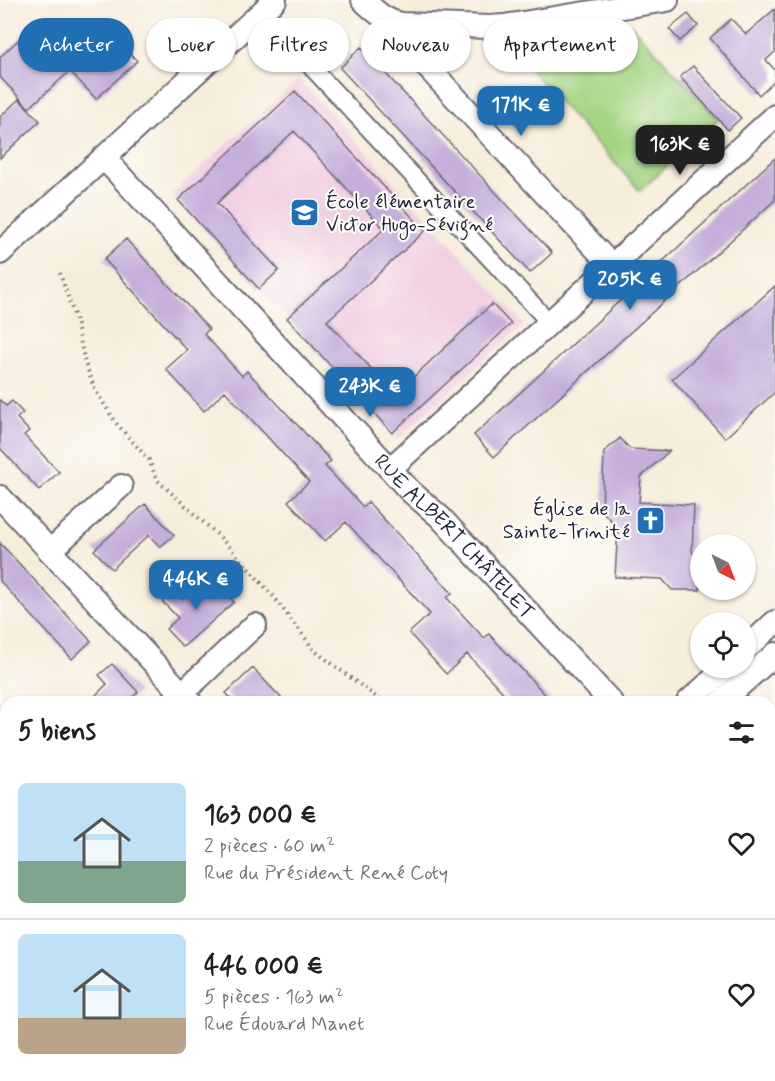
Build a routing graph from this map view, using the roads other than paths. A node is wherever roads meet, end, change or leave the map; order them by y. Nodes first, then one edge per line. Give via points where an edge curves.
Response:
1 (363, 0) edge
2 (667, 0) edge
3 (268, 6) edge
4 (386, 18) edge
5 (471, 27) edge
6 (432, 72) edge
7 (775, 116) edge
8 (104, 158) junction
9 (0, 253) edge
10 (612, 266) junction
11 (550, 323) junction
12 (390, 470) junction
13 (121, 486) dead end
14 (0, 497) edge
15 (50, 551) junction
16 (775, 622) edge
17 (255, 626) dead end
18 (756, 640) edge
19 (775, 654) edge
20 (715, 678) edge
21 (179, 696) edge
22 (185, 696) edge
23 (605, 696) edge
24 (695, 696) edge
25 (729, 696) edge

1 - 4 street
2 - 5 street via 504,26
3 - 8 street
3 - 11 street
6 - 10 street
7 - 10 street
8 - 9 street
8 - 12 street, RUE ALBERT CHÂTELET
10 - 11 street
11 - 12 street
12 - 23 street, RUE ALBERT CHÂTELET via 440,517
13 - 15 street
14 - 15 street
15 - 21 street
16 - 18 street
17 - 22 street
19 - 25 street
20 - 24 street

